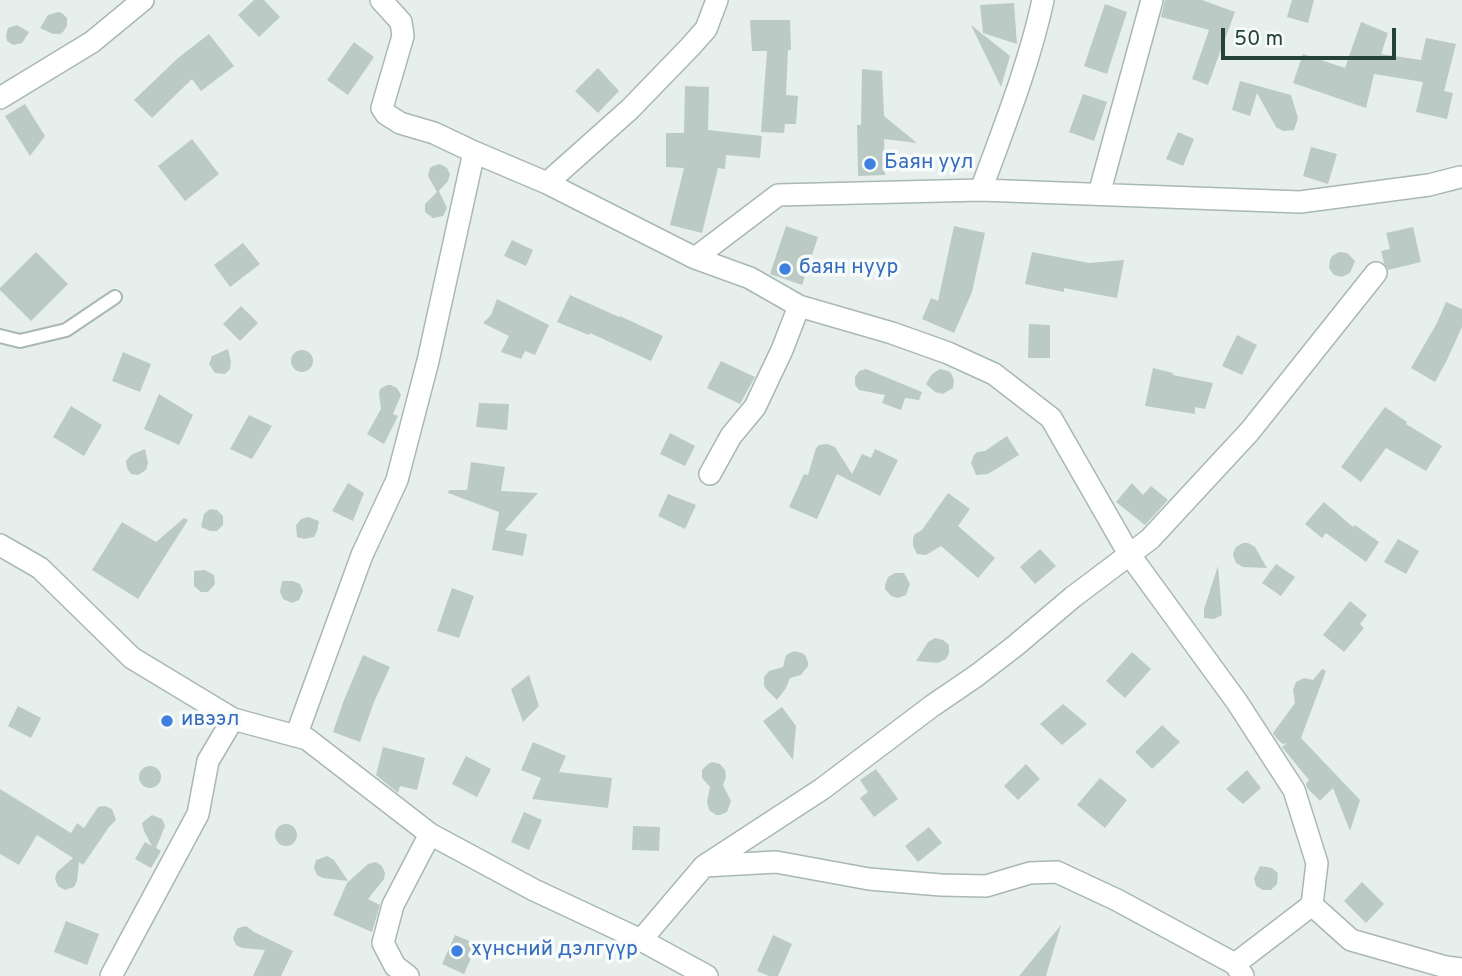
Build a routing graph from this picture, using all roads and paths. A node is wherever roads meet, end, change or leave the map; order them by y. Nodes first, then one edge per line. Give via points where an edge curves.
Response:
1 (143, 0) edge
2 (381, 0) edge
3 (717, 0) edge
4 (1042, 0) edge
5 (1152, 0) edge
6 (0, 98) edge
7 (474, 152) junction
8 (1461, 175) edge
9 (547, 183) junction
10 (981, 190) junction
11 (1099, 194) junction
12 (695, 258) junction
13 (1376, 273) dead end
14 (115, 296) dead end
15 (799, 306) junction
16 (0, 336) edge
17 (710, 474) dead end
18 (1, 546) edge
19 (1129, 554) junction
20 (233, 719) junction
21 (296, 736) junction
22 (430, 834) junction
23 (704, 866) junction
24 (1312, 905) junction
25 (640, 940) junction
26 (1462, 969) edge
27 (1239, 970) edge
28 (111, 976) edge
29 (408, 976) edge
30 (707, 976) edge

1 - 6 street via 92,42
2 - 7 street via 401,22 403,36 382,108 400,123
3 - 9 street via 706,29 690,47 630,109
4 - 10 street via 1016,93
5 - 11 street
7 - 9 street
7 - 21 street via 397,480 362,555
8 - 11 street via 1429,185 1300,202
9 - 12 street
10 - 11 street
10 - 12 street via 778,195
12 - 15 street via 750,278
13 - 19 street via 1250,431 1150,539
14 - 16 lane via 66,330 20,341
15 - 17 street via 755,407
15 - 19 street via 903,337 994,374 1051,418
18 - 20 street via 40,568 132,658
19 - 23 street via 976,676 822,789
19 - 24 street via 1237,702 1294,790 1317,863
20 - 21 street
20 - 28 street via 208,761 198,814
21 - 22 street via 307,739
22 - 25 street
22 - 29 street via 393,905 383,943 395,966
23 - 25 street
23 - 27 street via 776,862 869,880 986,886 1030,873 1057,872
24 - 26 street via 1351,940
24 - 27 street
25 - 30 street

